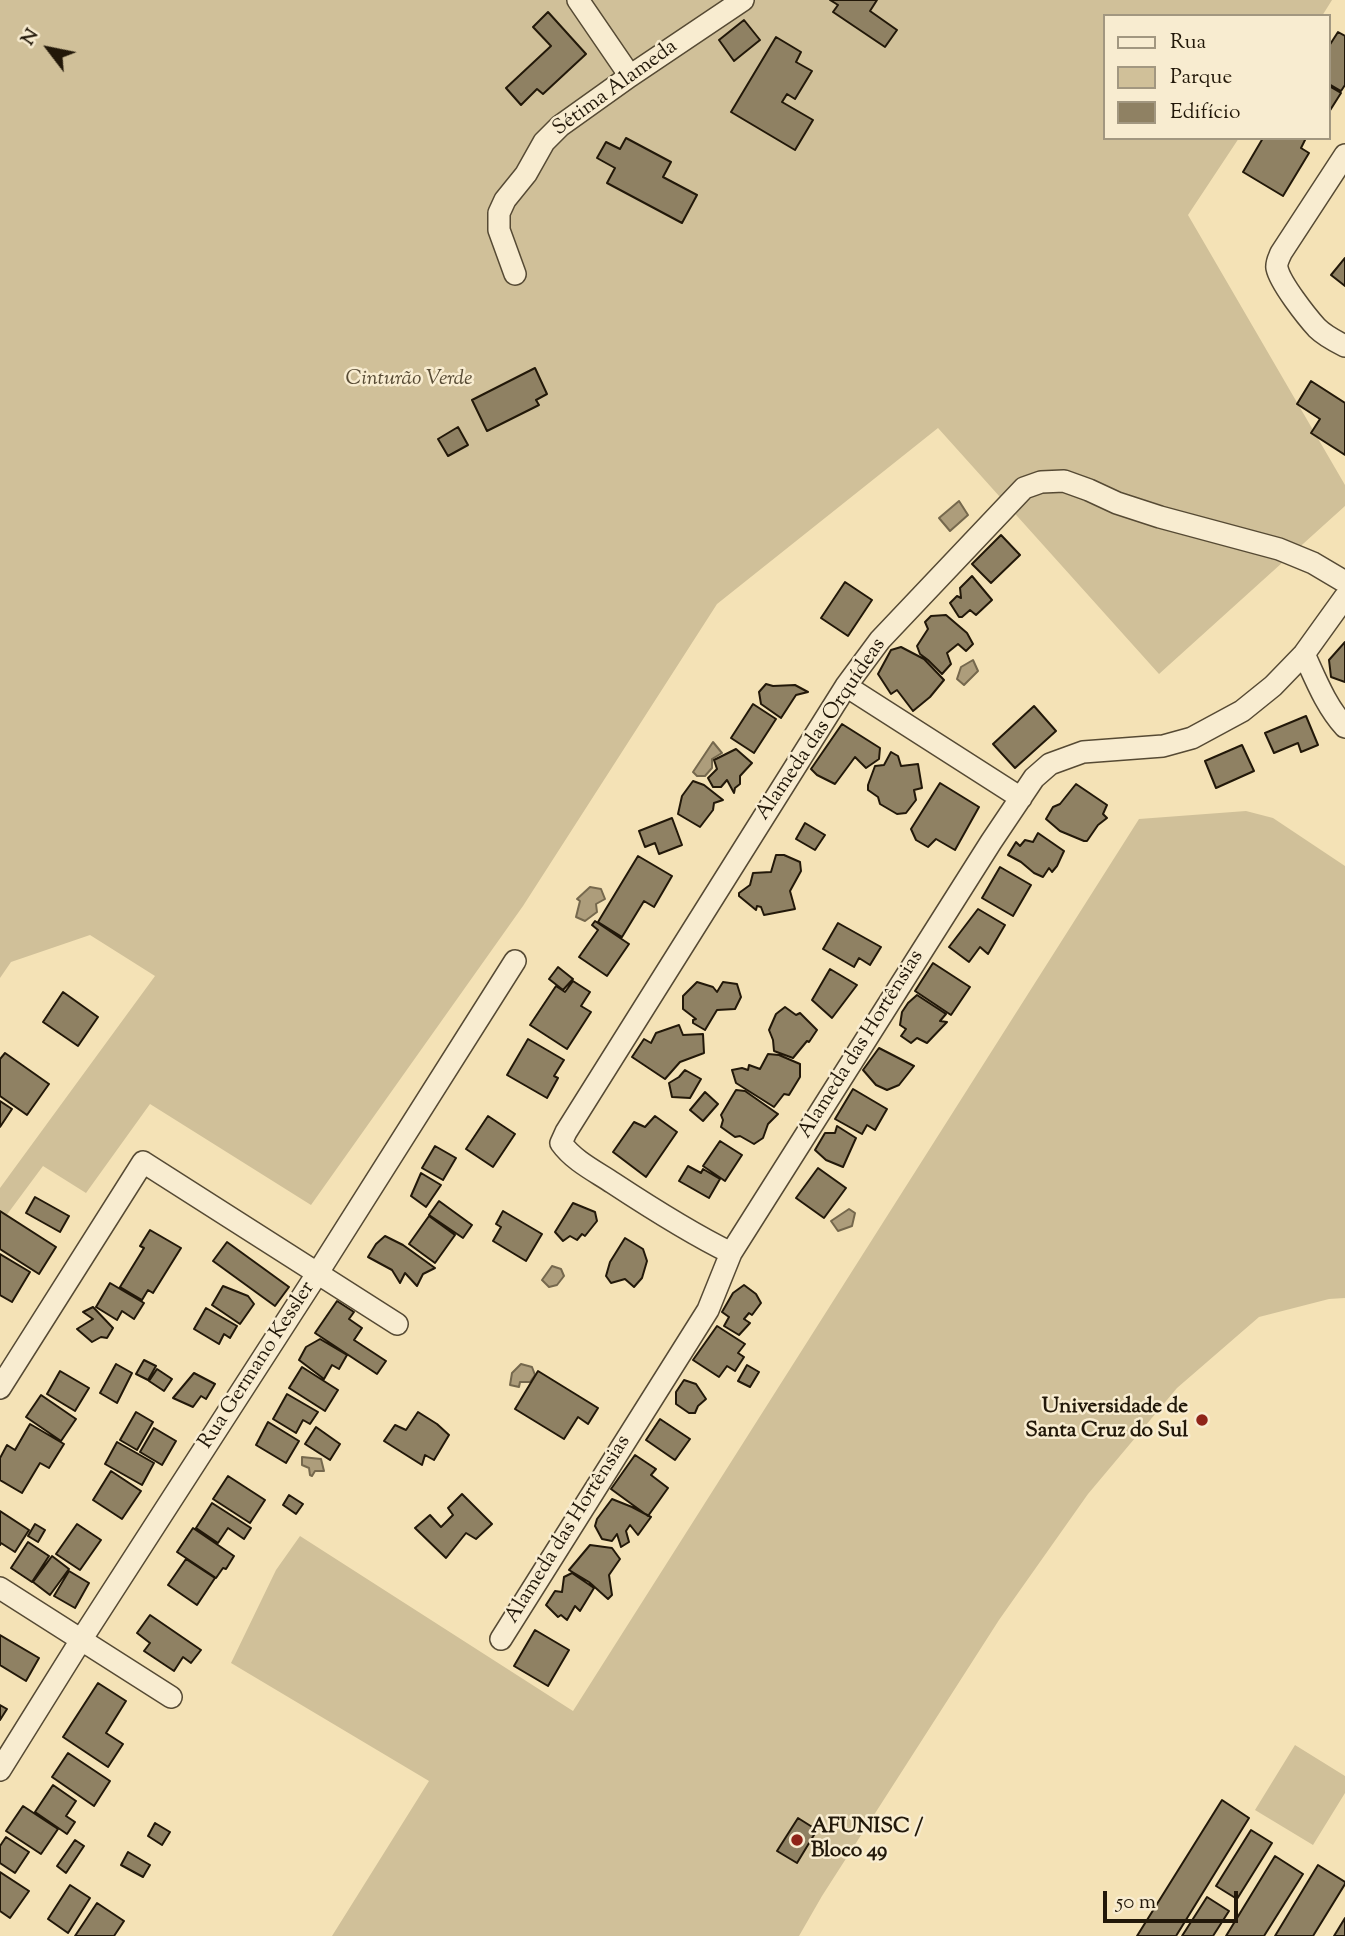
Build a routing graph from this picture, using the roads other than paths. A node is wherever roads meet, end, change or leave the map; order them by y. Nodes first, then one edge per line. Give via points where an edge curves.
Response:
1 (578, 0) edge
2 (743, 0) edge
3 (630, 76) junction
4 (1345, 155) edge
5 (515, 274) dead end
6 (1345, 346) edge
7 (1345, 582) edge
8 (1345, 597) edge
9 (1304, 654) junction
10 (846, 686) junction
11 (1345, 727) edge
12 (1021, 797) junction
13 (515, 961) dead end
14 (731, 1253) junction
15 (317, 1274) junction
16 (397, 1324) dead end
17 (0, 1388) edge
18 (0, 1588) edge
19 (501, 1639) dead end
20 (81, 1640) junction
21 (171, 1697) dead end
22 (0, 1770) edge

1 - 3 street
2 - 3 street, Sétima Alameda
3 - 5 street, Sétima Alameda via 560,126 505,200 499,230
4 - 6 street via 1281,253 1277,269 1318,329
7 - 10 street, Alameda das Orquídeas via 1279,549 1117,503 1064,481 1041,482 1024,488 880,640
8 - 9 street, Alameda das Hortênsias
9 - 11 street via 1334,715
9 - 12 street, Alameda das Hortênsias via 1242,712 1214,728 1163,746 1083,752 1050,764
10 - 12 street
10 - 14 street, Alameda das Orquídeas via 561,1143 574,1157 630,1194
12 - 14 street, Alameda das Hortênsias
13 - 15 street, Rua Germano Kessler
14 - 19 street, Alameda das Hortênsias via 708,1310
15 - 16 street
15 - 17 street via 143,1162
15 - 20 street, Rua Germano Kessler
18 - 20 street
20 - 21 street
20 - 22 street, Rua Germano Kessler

